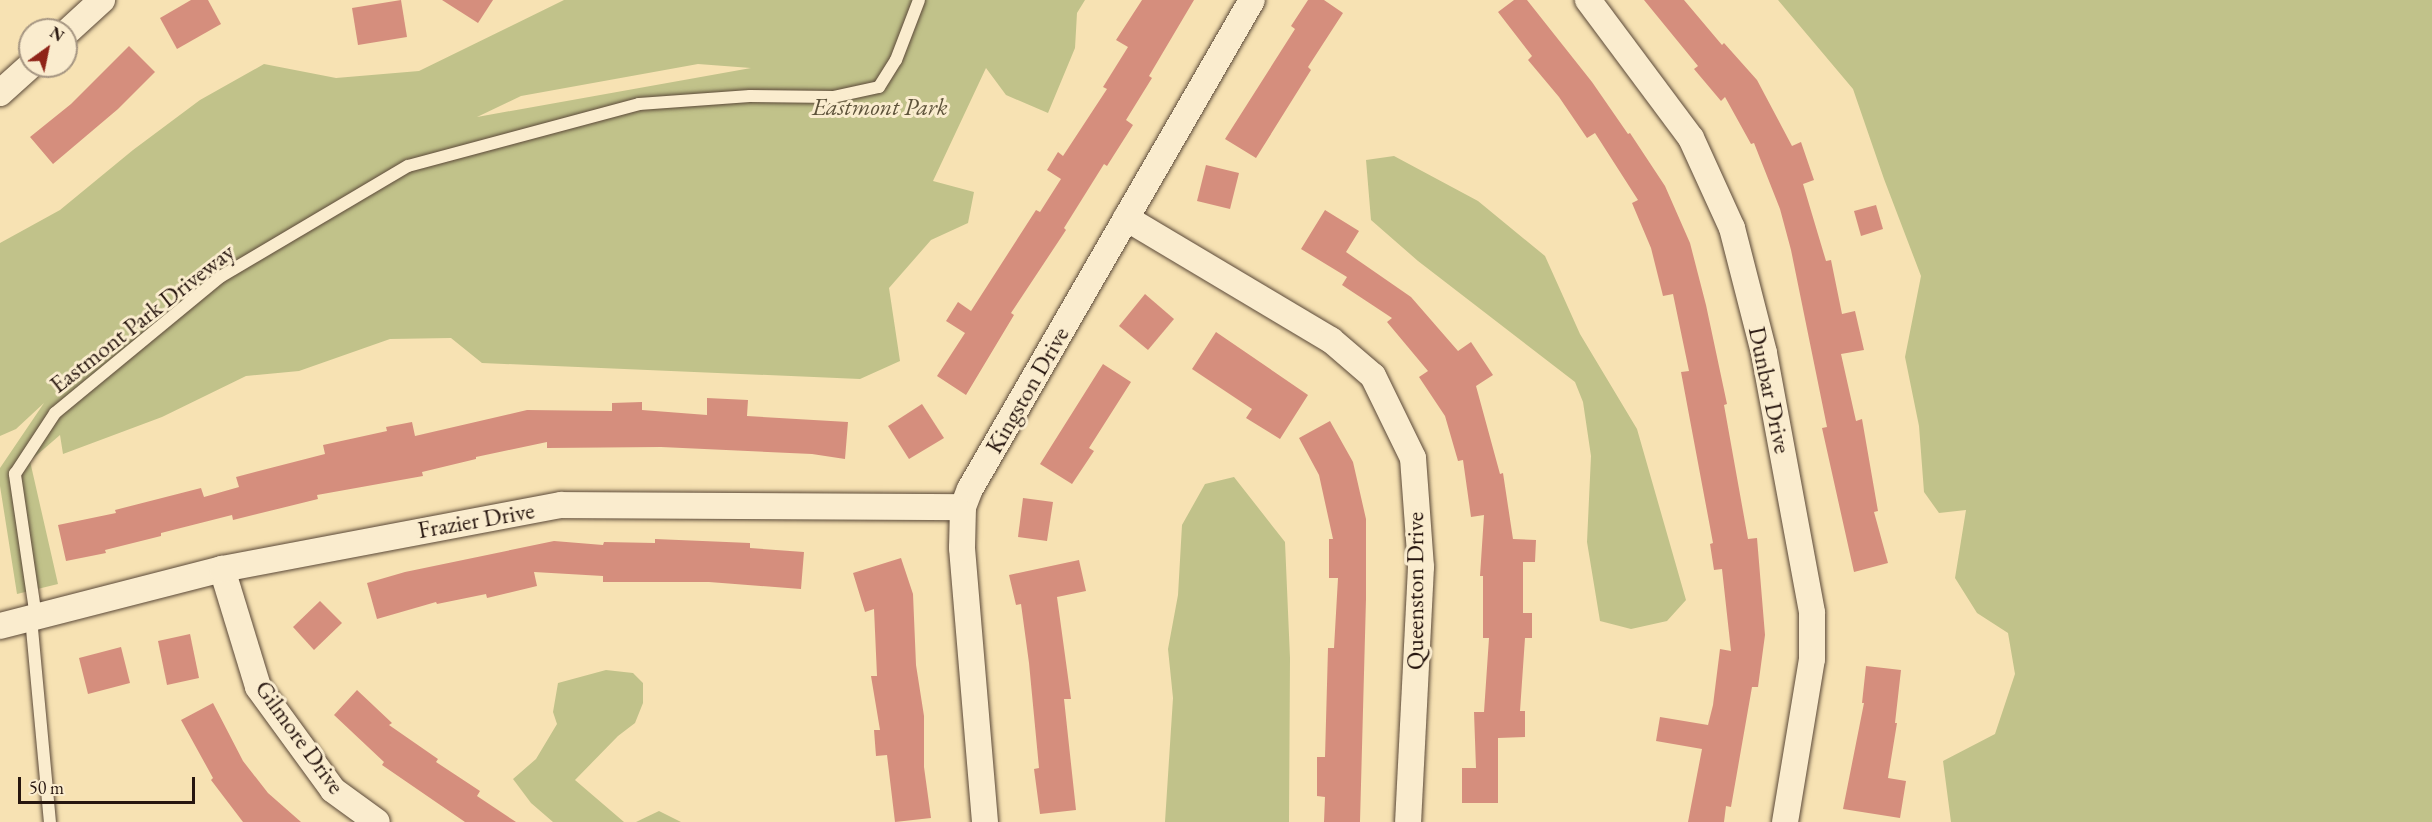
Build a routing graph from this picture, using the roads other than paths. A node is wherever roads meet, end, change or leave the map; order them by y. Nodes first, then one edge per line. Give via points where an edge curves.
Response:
1 (102, 0) edge
2 (919, 0) edge
3 (1252, 0) edge
4 (1588, 0) edge
5 (78, 22) edge
6 (18, 77) edge
7 (0, 93) edge
8 (1126, 218) junction
9 (963, 507) junction
10 (222, 569) junction
11 (34, 617) junction
12 (0, 626) edge
13 (50, 822) edge
14 (377, 822) edge
15 (985, 822) edge
16 (1408, 822) edge
17 (1785, 822) edge

1 - 5 street
2 - 11 lane, Eastmont Park Driveway via 896,60 879,87 833,97 750,96 639,104 408,166 220,277 55,413 15,474
3 - 8 street, Kingston Drive
4 - 17 street, Dunbar Drive via 1691,138 1732,228 1764,353 1812,614 1812,659
6 - 7 street
8 - 9 street, Kingston Drive
8 - 16 street, Queenston Drive via 1331,340 1373,376 1413,458 1420,567
9 - 10 street, Frazier Drive via 561,505
9 - 15 street, Kingston Drive
10 - 11 street, Frazier Drive
10 - 14 street, Gilmore Drive via 258,687 333,790
11 - 12 street, Frazier Drive
11 - 13 lane, Eastmont Park Driveway

